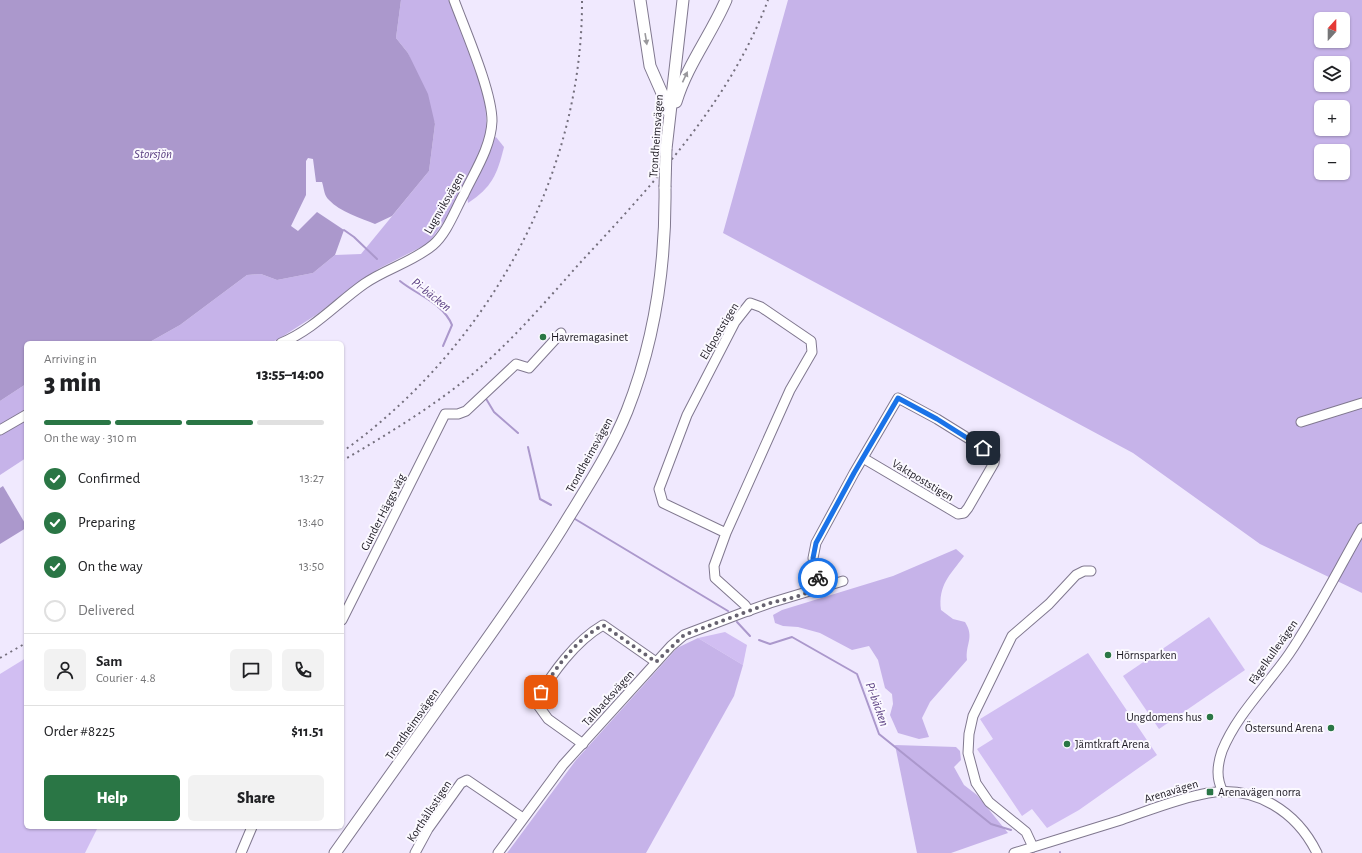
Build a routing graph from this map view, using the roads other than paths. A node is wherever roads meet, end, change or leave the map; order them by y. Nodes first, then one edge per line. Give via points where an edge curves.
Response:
1 (454, 0) edge
2 (640, 0) edge
3 (684, 0) edge
4 (726, 0) edge
5 (668, 124) junction
6 (562, 333) dead end
7 (286, 341) edge
8 (1362, 403) edge
9 (24, 416) edge
10 (1301, 422) dead end
11 (0, 430) edge
12 (863, 458) junction
13 (1362, 528) edge
14 (726, 533) junction
15 (1091, 572) dead end
16 (843, 581) dead end
17 (822, 587) junction
18 (747, 608) junction
19 (344, 616) edge
20 (656, 662) junction
21 (583, 744) junction
22 (1223, 792) junction
23 (523, 818) junction
24 (251, 829) edge
25 (1033, 847) junction
26 (241, 853) edge
27 (335, 853) edge
28 (416, 853) edge
29 (498, 853) edge
30 (1014, 853) edge
31 (1317, 853) edge

1 - 7 street, Lugnviksvägen via 488,97 492,121 487,146 478,166 446,227 434,244 422,254 365,283 315,323
2 -> 5 main road via 650,66 665,100
3 - 5 main road, Trondheimsvägen
5 -> 4 main road via 693,60 719,18
5 - 27 main road, Trondheimsvägen, bridge via 664,253 656,310 635,388 619,430 528,581
6 - 19 street, Gunder Häggs väg via 529,368 516,364 466,411 445,414
8 - 10 street
9 - 11 street
12 - 12 street, Vaktpoststigen via 898,398 995,455 994,463 968,508 964,513 958,514
12 - 17 street, Vaktpoststigen via 816,543 813,558
13 - 22 street, Fågelkullevägen via 1289,654 1238,720 1222,751 1217,768 1218,782
14 - 14 street, Eldpoststigen via 790,390 812,352 811,341 762,307 750,303 735,322 687,415 659,489 663,503
14 - 18 street, Eldpoststigen via 714,566 715,578
15 - 25 street via 1084,571 1076,575 1049,604 1012,636 973,716 969,734 968,753 976,783 989,802 1026,832
16 - 17 street, Tallbacksvägen
17 - 18 street, Tallbacksvägen via 796,597
18 - 20 street, Tallbacksvägen via 684,635
20 - 21 street, Tallbacksvägen
20 - 21 street via 603,625 589,633 552,674 535,701 548,719
21 - 23 street, Tallbacksvägen
22 - 25 street, Arenavägen via 1190,796
22 - 31 street, Arenavägen via 1251,795 1284,810 1304,829
23 - 28 street, Korthållsstigen via 467,780 461,783 428,829
23 - 29 street, Tallbacksvägen
24 - 26 street
25 - 30 street, Arenavägen

